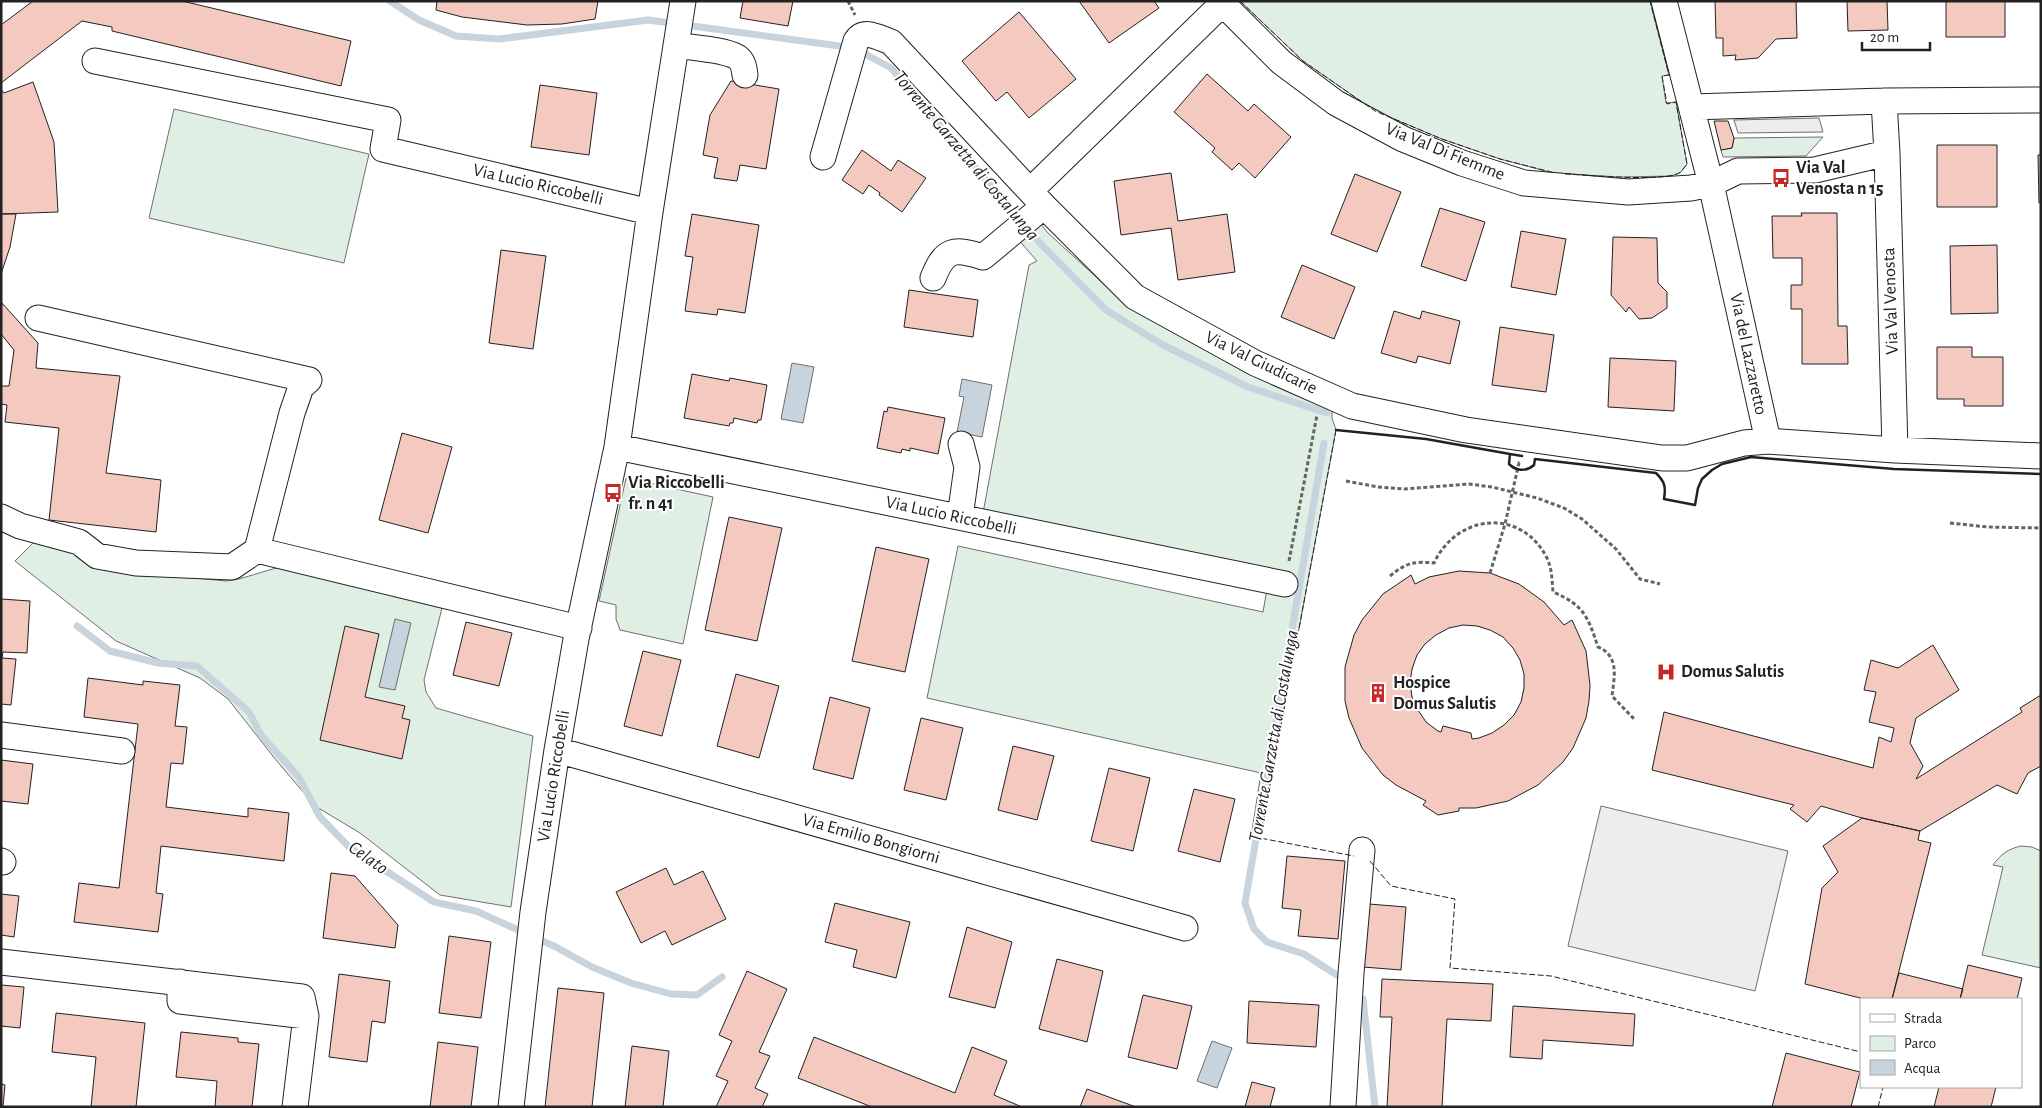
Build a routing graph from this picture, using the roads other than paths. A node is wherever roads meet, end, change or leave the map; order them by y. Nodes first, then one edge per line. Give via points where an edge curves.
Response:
1 (1664, 1) edge
2 (1221, 2) edge
3 (679, 24) edge
4 (95, 61) dead end
5 (745, 74) dead end
6 (2041, 100) edge
7 (1884, 102) junction
8 (1692, 107) junction
9 (1888, 153) junction
10 (823, 157) dead end
11 (1711, 184) junction
12 (1036, 204) junction
13 (650, 212) junction
14 (933, 278) dead end
15 (38, 318) dead end
16 (1768, 441) junction
17 (961, 444) dead end
18 (617, 447) junction
19 (1894, 450) junction
20 (2041, 456) edge
21 (1, 517) edge
22 (960, 517) junction
23 (257, 550) junction
24 (1285, 584) road end
25 (579, 628) junction
26 (1, 735) edge
27 (557, 750) junction
28 (122, 751) dead end
29 (1362, 850) dead end
30 (1185, 928) dead end
31 (1, 962) edge
32 (295, 1107) edge
33 (510, 1107) edge
34 (1342, 1107) edge

1 - 8 street, Via del Lazzaretto
2 - 11 street, Via Val Di Fiemme via 1281,62 1336,103 1403,139 1462,163 1524,182 1628,192
2 - 12 street, Via Val Di Fiemme
3 - 5 street via 738,57 744,64
3 - 13 street, Via Lucio Riccobelli
4 - 13 street, Via Lucio Riccobelli via 388,120 383,149
6 - 7 street
7 - 8 street
7 - 9 street, Via Val Venosta
8 - 11 street, Via del Lazzaretto
9 - 11 street via 1815,170 1738,171
9 - 19 street, Via Val Venosta
10 - 12 street, Via Val Giudicarie via 857,44 891,42
11 - 16 street, Via del Lazzaretto
12 - 14 street, Via Val Di Fiemme via 1013,233 983,257 961,250 950,254 940,261
12 - 16 street, Via Val Giudicarie via 1135,297 1255,363 1352,406 1466,430 1662,458 1687,458 1744,443
13 - 18 street, Via Lucio Riccobelli
15 - 23 street via 309,380 301,387 292,413
16 - 19 street
17 - 22 street via 967,467
18 - 22 street, Via Lucio Riccobelli
18 - 25 street, Via Lucio Riccobelli
19 - 20 street
21 - 23 street via 20,526 79,542 97,556 136,563 232,567
22 - 24 street, Via Lucio Riccobelli
23 - 25 street
25 - 27 street, Via Lucio Riccobelli
26 - 28 street
27 - 30 street, Via Emilio Bongiorni
27 - 33 street, Via Lucio Riccobelli
29 - 34 street
31 - 32 street via 302,996 306,1016

